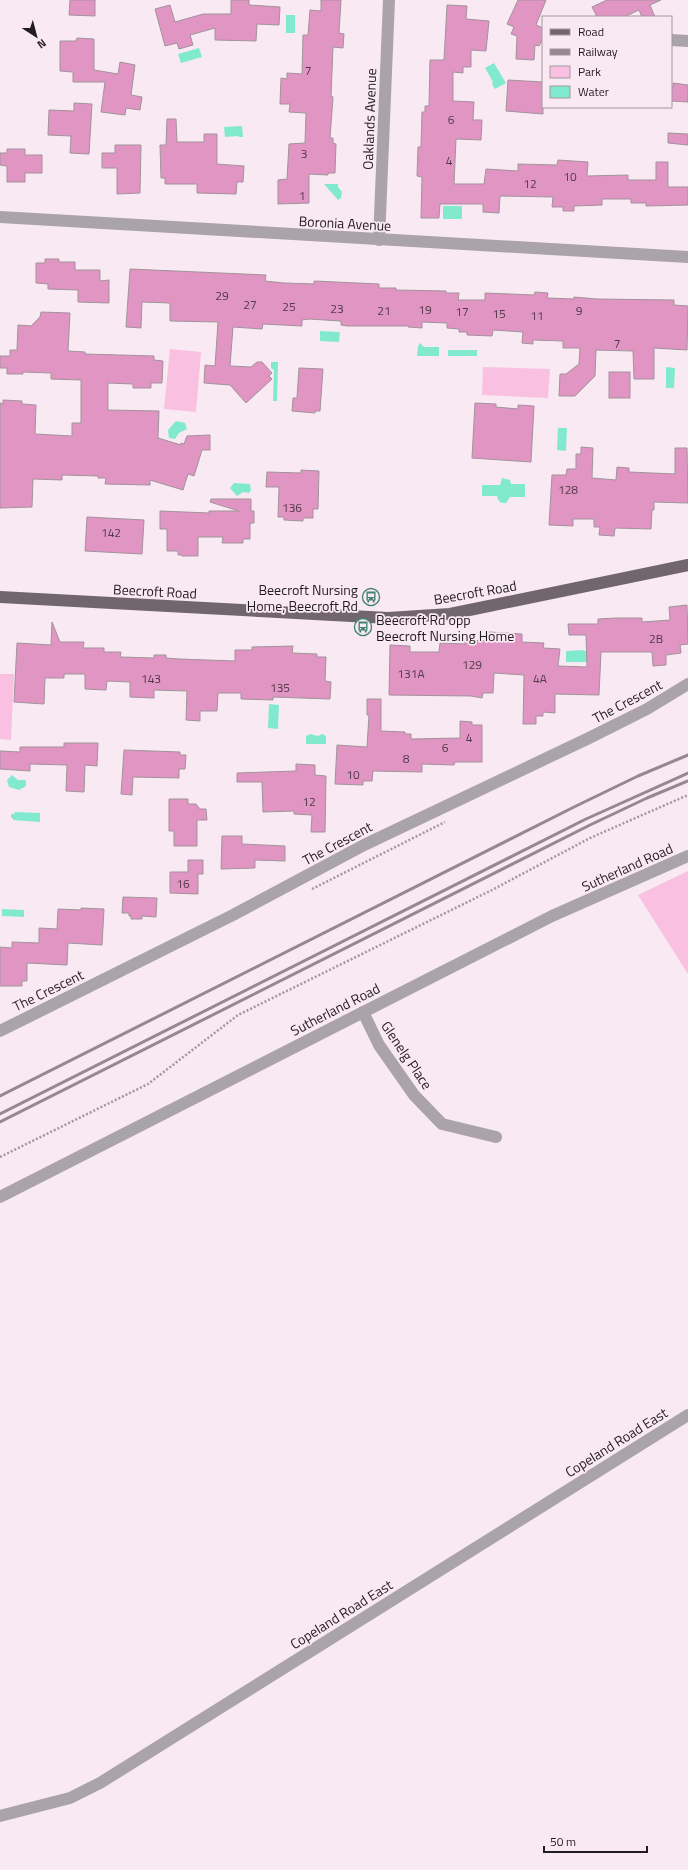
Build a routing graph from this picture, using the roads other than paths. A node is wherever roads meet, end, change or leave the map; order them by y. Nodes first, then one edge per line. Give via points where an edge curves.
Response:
1 (389, 0) edge
2 (672, 40) edge
3 (688, 41) edge
4 (0, 217) edge
5 (379, 240) junction
6 (688, 257) edge
7 (688, 565) edge
8 (0, 597) edge
9 (688, 684) edge
10 (688, 856) edge
11 (363, 1012) junction
12 (0, 1031) edge
13 (496, 1137) dead end
14 (0, 1197) edge
15 (688, 1415) edge
16 (0, 1816) edge

1 - 5 street, Oaklands Avenue
2 - 3 street
4 - 5 street, Boronia Avenue
5 - 6 street, Boronia Avenue
7 - 8 main road, Beecroft Road via 450,614 388,618
9 - 12 street, The Crescent via 647,709 364,844 233,915
10 - 11 street, Sutherland Road via 552,916
11 - 13 street, Glenelg Place via 379,1045 414,1095 442,1124
11 - 14 street, Sutherland Road
15 - 16 street, Copeland Road East via 100,1783 70,1798

